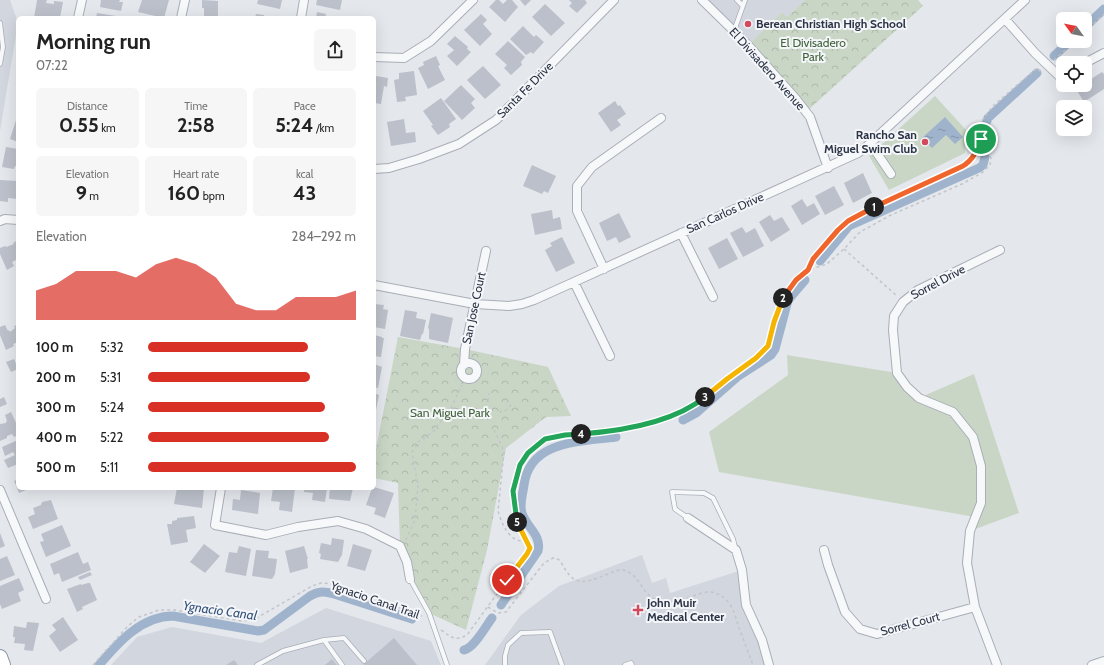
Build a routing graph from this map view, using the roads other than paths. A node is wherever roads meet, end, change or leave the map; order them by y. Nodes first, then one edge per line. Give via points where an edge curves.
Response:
1 (82, 0) edge
2 (185, 0) edge
3 (304, 0) edge
4 (473, 0) edge
5 (614, 0) edge
6 (702, 0) edge
7 (738, 0) edge
8 (745, 0) edge
9 (1025, 0) edge
10 (743, 6) junction
11 (78, 16) edge
12 (181, 16) edge
13 (302, 16) edge
14 (1005, 19) junction
15 (0, 23) edge
16 (734, 31) junction
17 (1104, 53) edge
18 (376, 56) edge
19 (1092, 59) edge
20 (0, 64) edge
21 (1056, 73) edge
22 (661, 118) dead end
23 (870, 143) junction
24 (828, 168) junction
25 (376, 170) edge
26 (891, 174) dead end
27 (16, 220) edge
28 (0, 221) edge
29 (681, 233) junction
30 (1000, 250) dead end
31 (486, 251) dead end
32 (604, 269) junction
33 (574, 282) junction
34 (376, 286) edge
35 (713, 297) dead end
36 (475, 304) junction
37 (610, 356) dead end
38 (464, 365) dead end
39 (0, 490) edge
40 (221, 490) edge
41 (688, 518) joint
42 (736, 550) junction
43 (824, 550) dead end
44 (410, 579) joint
45 (46, 599) dead end
46 (975, 607) junction
47 (324, 640) junction
48 (0, 657) edge
49 (364, 661) dead end
50 (1104, 661) edge
51 (3, 665) edge
52 (257, 665) edge
53 (342, 665) edge
54 (447, 665) edge
55 (505, 665) edge
56 (562, 665) edge
57 (625, 665) edge
58 (632, 665) edge
59 (770, 665) edge
60 (997, 665) edge
61 (1092, 665) edge

1 - 11 street
2 - 12 street
3 - 13 street
4 - 18 street via 431,41 404,58
5 - 25 street, Santa Fe Drive via 496,120 459,144 419,159
6 - 16 street, El Divisadero Avenue
7 - 10 lane
8 - 10 lane
9 - 14 street, San Carlos Drive
10 - 16 lane
14 - 21 street
14 - 23 street, San Carlos Drive
15 - 20 lane via 3,47
16 - 24 street, El Divisadero Avenue via 810,117
17 - 19 street
22 - 32 street via 592,166 578,186 577,211
23 - 24 street, San Carlos Drive via 858,153
23 - 26 street
24 - 29 street, San Carlos Drive
27 - 28 street
29 - 32 street, San Carlos Drive
29 - 35 street
30 - 46 street, Sorrel Drive via 918,290 903,302 894,316 893,330 897,373 907,388 919,398 953,412 973,437 981,466 981,503 970,531 967,563
31 - 36 street, San Jose Court
32 - 33 street, San Carlos Drive
33 - 36 street, San Carlos Drive via 522,304
33 - 37 street
34 - 36 street, San Carlos Drive
36 - 38 street, San Jose Court
39 - 45 street
40 - 44 street via 215,525 266,535 338,521 366,529 400,546 407,562
41 - 42 street
41 - 42 lane via 675,509 672,492 704,492 713,498
42 - 59 street via 742,570 746,605
43 - 46 street, Sorrel Court via 845,612 860,629 877,634
44 - 54 lane via 429,613
46 - 60 street, Sorrel Drive
47 - 49 lane via 344,638
47 - 52 lane via 283,650
47 - 53 lane
48 - 51 highway
50 - 61 street
55 - 56 lane via 504,656 508,645 521,634 550,632
57 - 58 lane

